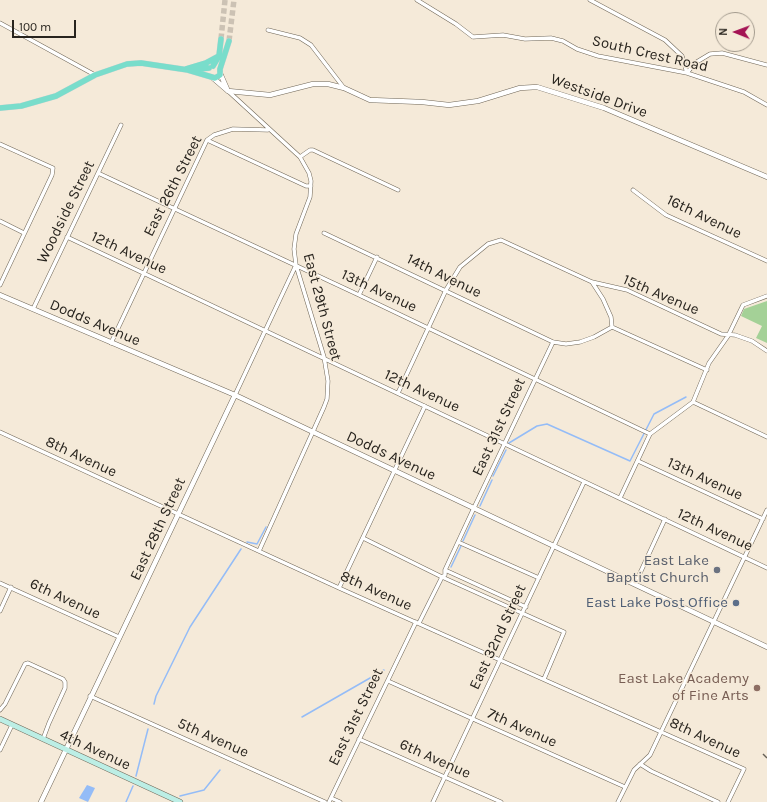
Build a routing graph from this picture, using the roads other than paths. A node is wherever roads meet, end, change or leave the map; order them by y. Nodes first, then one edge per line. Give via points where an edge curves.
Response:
1 (417, 0) edge
2 (590, 0) edge
3 (0, 24) edge
4 (268, 30) dead end
5 (221, 39) tunnel mouth
6 (229, 41) tunnel mouth
7 (218, 56) junction
8 (767, 65) edge
9 (211, 67) junction
10 (186, 70) junction
11 (220, 71) junction
12 (687, 72) junction
13 (95, 75) junction
14 (212, 78) junction
15 (344, 88) junction
16 (228, 91) junction
17 (767, 105) edge
18 (1, 107) edge
19 (121, 125) dead end
20 (268, 130) junction
21 (207, 140) junction
22 (0, 144) edge
23 (300, 157) junction
24 (98, 173) junction
25 (767, 177) edge
26 (311, 186) junction
27 (398, 190) dead end
28 (633, 190) dead end
29 (173, 208) junction
30 (0, 221) edge
31 (24, 233) junction
32 (324, 233) dead end
33 (67, 237) junction
34 (377, 257) junction
35 (767, 261) edge
36 (296, 266) junction
37 (144, 273) junction
38 (592, 282) junction
39 (0, 285) edge
40 (446, 290) junction
41 (0, 295) edge
42 (359, 295) junction
43 (767, 296) edge
44 (33, 309) junction
45 (612, 327) junction
46 (429, 328) junction
47 (265, 330) junction
48 (728, 336) junction
49 (553, 342) junction
50 (111, 343) junction
51 (767, 351) edge
52 (324, 357) junction
53 (706, 370) junction
54 (535, 379) junction
55 (398, 393) junction
56 (235, 395) junction
57 (693, 402) junction
58 (425, 406) junction
59 (0, 432) edge
60 (314, 433) junction
61 (650, 434) junction
62 (767, 437) edge
63 (505, 444) junction
64 (638, 461) junction
65 (394, 470) junction
66 (584, 482) junction
67 (620, 498) junction
68 (474, 508) junction
69 (767, 510) edge
70 (177, 514) junction
71 (763, 519) junction
72 (665, 520) junction
73 (363, 538) junction
74 (458, 542) junction
75 (555, 546) junction
76 (259, 551) junction
77 (744, 557) junction
78 (767, 568) edge
79 (445, 570) junction
80 (442, 577) junction
81 (539, 578) junction
82 (0, 583) edge
83 (635, 584) junction
84 (11, 587) junction
85 (339, 588) junction
86 (526, 607) junction
87 (0, 611) edge
88 (523, 613) junction
89 (714, 622) junction
90 (417, 623) junction
91 (119, 637) junction
92 (767, 647) edge
93 (501, 660) junction
94 (544, 679) junction
95 (388, 681) junction
96 (90, 696) junction
97 (0, 710) edge
98 (0, 719) edge
99 (473, 719) junction
100 (12, 725) junction
101 (662, 731) junction
102 (43, 739) junction
103 (359, 739) junction
104 (0, 750) edge
105 (65, 750) junction
106 (640, 764) junction
107 (445, 776) junction
108 (625, 787) junction
109 (330, 800) edge
110 (41, 802) edge
111 (180, 802) edge
112 (325, 802) edge
113 (340, 802) edge
114 (433, 802) edge
115 (501, 802) edge
116 (618, 802) edge
117 (718, 802) edge
118 (728, 802) edge

1 - 12 street, South Crest Road via 473,37 493,35 525,39 552,38 598,56
2 - 12 street via 665,40 682,56
3 - 13 street
4 - 15 street via 300,38 311,45
5 - 7 main road
6 - 11 main road
7 - 9 main road
7 - 10 main road via 206,64
8 - 12 street via 722,53 710,54 695,63
9 - 10 main road
9 - 11 main road
9 - 14 main road via 208,72
10 - 13 main road via 141,63 127,64
10 - 14 main road
11 - 14 main road via 217,78
11 - 16 street, East 29th Street
12 - 17 street, South Crest Road via 744,92
13 - 18 main road via 56,96 27,105
14 - 16 street, East 29th Street
15 - 16 street, Westside Drive via 313,84 270,95
15 - 25 street, Westside Drive via 370,100 449,105 478,101 520,88 537,87 604,108
16 - 20 street, East 29th Street
19 - 24 street, Woodside Street
20 - 21 street, East 26th Street via 233,129
20 - 23 street, East 29th Street
21 - 26 street via 306,186
21 - 29 street, East 26th Street
22 - 31 street via 53,168
23 - 26 street, East 29th Street via 309,173
23 - 27 street via 314,150
24 - 29 street, 13th Avenue
24 - 33 street, Woodside Street
26 - 36 street, East 29th Street via 310,197 296,234
28 - 35 street, 16th Avenue via 666,215
29 - 36 street, 13th Avenue
29 - 37 street, East 26th Street
30 - 31 street
31 - 39 street
32 - 34 street, 14th Avenue
33 - 37 street, 12th Avenue
33 - 44 street, Woodside Street
34 - 40 street, 14th Avenue
34 - 42 street
36 - 42 street, 13th Avenue
36 - 47 street, East 28th Street
36 - 52 street, East 29th Street
37 - 47 street, 12th Avenue
37 - 50 street, East 26th Street
38 - 40 street, 15th Avenue via 501,240 488,244 460,267
38 - 45 street via 611,317
38 - 48 street, 15th Avenue via 627,290
40 - 46 street
40 - 49 street, 14th Avenue
41 - 44 street, Dodds Avenue
42 - 46 street, 13th Avenue
43 - 48 street via 743,305
44 - 50 street, Dodds Avenue
45 - 49 street via 580,342
45 - 53 street
46 - 54 street, 13th Avenue
46 - 55 street
47 - 52 street, 12th Avenue
47 - 56 street, East 28th Street
48 - 51 street, 15th Avenue via 736,335 752,341
48 - 53 street
49 - 54 street, East 31st Street
50 - 56 street, Dodds Avenue
52 - 55 street, 12th Avenue
52 - 60 street, East 29th Street via 329,389
53 - 57 street
54 - 61 street, 13th Avenue
54 - 63 street, East 31st Street
55 - 58 street, 12th Avenue
56 - 60 street, Dodds Avenue
56 - 70 street, East 28th Street
57 - 61 street
57 - 62 street
58 - 63 street, 12th Avenue
58 - 65 street
59 - 70 street, 8th Avenue
60 - 65 street, Dodds Avenue
60 - 76 street, East 29th Street
61 - 64 street
63 - 66 street, 12th Avenue
63 - 68 street, East 31st Street
64 - 67 street
64 - 71 street, 13th Avenue
65 - 68 street, Dodds Avenue
65 - 73 street
66 - 67 street, 12th Avenue
66 - 75 street, East 32nd Street
67 - 72 street, 12th Avenue
68 - 74 street, East 31st Street
68 - 75 street, Dodds Avenue
69 - 71 street
70 - 76 street, 8th Avenue
70 - 91 street, East 28th Street
71 - 77 street
72 - 77 street, 12th Avenue
72 - 83 street
73 - 80 street
73 - 85 street
74 - 79 street, East 31st Street
74 - 81 street
75 - 81 street, East 32nd Street
75 - 83 street, Dodds Avenue
76 - 85 street, 8th Avenue
77 - 78 street, 12th Avenue
77 - 89 street
79 - 80 street, East 31st Street
79 - 86 street
80 - 88 street
80 - 90 street, East 31st Street
81 - 86 street, East 32nd Street
82 - 84 street, 6th Avenue
83 - 89 street, Dodds Avenue
84 - 87 street
84 - 91 street, 6th Avenue
85 - 90 street, 8th Avenue
86 - 88 street, East 32nd Street
88 - 93 street, East 32nd Street
88 - 94 street via 564,632
89 - 92 street, Dodds Avenue
89 - 101 street
90 - 93 street, 8th Avenue
90 - 95 street, East 31st Street
91 - 96 street, East 28th Street
93 - 94 street, 8th Avenue
93 - 99 street, East 32nd Street
94 - 101 street, 8th Avenue
95 - 99 street, 7th Avenue
95 - 103 street, East 31st Street
96 - 105 street, East 28th Street
96 - 112 street, 5th Avenue
97 - 102 street via 25,664 28,663 63,679 65,688
98 - 100 main road, 4th Avenue
99 - 107 street, East 32nd Street
99 - 108 street, 7th Avenue
100 - 102 main road, 4th Avenue
100 - 104 street
101 - 106 street via 650,755
101 - 118 street, 8th Avenue via 744,769
102 - 105 main road, 4th Avenue
103 - 107 street, 6th Avenue
103 - 109 street, East 31st Street
105 - 110 street, East 28th Street
105 - 111 main road, 4th Avenue
106 - 108 street
106 - 117 street
107 - 114 street, East 32nd Street
107 - 115 street, 6th Avenue
108 - 116 street
109 - 113 street

